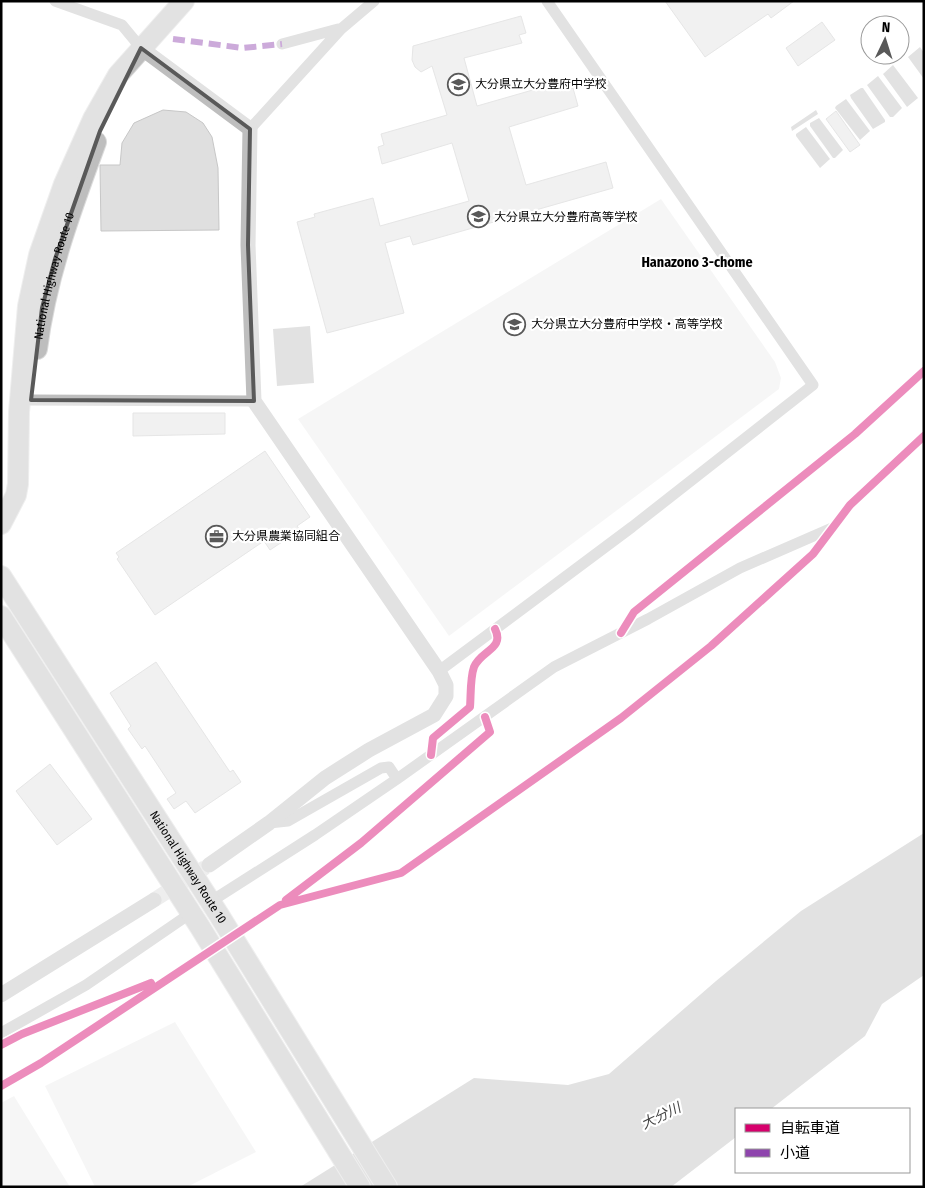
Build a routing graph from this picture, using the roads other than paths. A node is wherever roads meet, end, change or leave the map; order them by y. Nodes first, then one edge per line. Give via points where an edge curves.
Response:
1 (55, 1) edge
2 (184, 1) edge
3 (374, 1) edge
4 (547, 1) edge
5 (340, 29) junction
6 (282, 44) dead end
7 (141, 48) junction
8 (250, 130) junction
9 (31, 400) junction
10 (254, 401) junction
11 (1, 524) edge
12 (832, 528) dead end
13 (1, 540) edge
14 (1, 576) edge
15 (1, 616) edge
16 (439, 671) junction
17 (397, 779) junction
18 (269, 824) junction
19 (209, 865) tunnel mouth
20 (154, 900) tunnel mouth
21 (214, 908) junction
22 (195, 920) junction
23 (1, 995) edge
24 (1, 1033) edge
25 (360, 1187) edge
26 (387, 1187) edge

1 - 7 street via 122,25
2 - 7 highway, National Highway Route 10
3 - 5 street
4 - 16 street via 813,385 632,527
5 - 6 street
5 - 8 street
7 - 8 street
7 - 9 highway, National Highway Route 10 via 100,131 55,259 42,308
7 - 11 highway, National Highway Route 10 via 118,75 93,119 64,184 39,255 28,306 19,412 18,484
8 - 10 street via 248,245
9 - 10 street
9 - 13 highway, National Highway Route 10 via 24,504 16,524
10 - 16 street
12 - 17 street via 740,568 554,668
14 - 21 highway, National Highway Route 10
15 - 22 highway, National Highway Route 10
16 - 18 street via 446,685 446,696 434,715 325,778
17 - 18 street via 389,767 381,768 288,821
17 - 21 street
18 - 19 street
20 - 23 street
21 - 26 highway, National Highway Route 10
22 - 24 street
22 - 25 highway, National Highway Route 10

